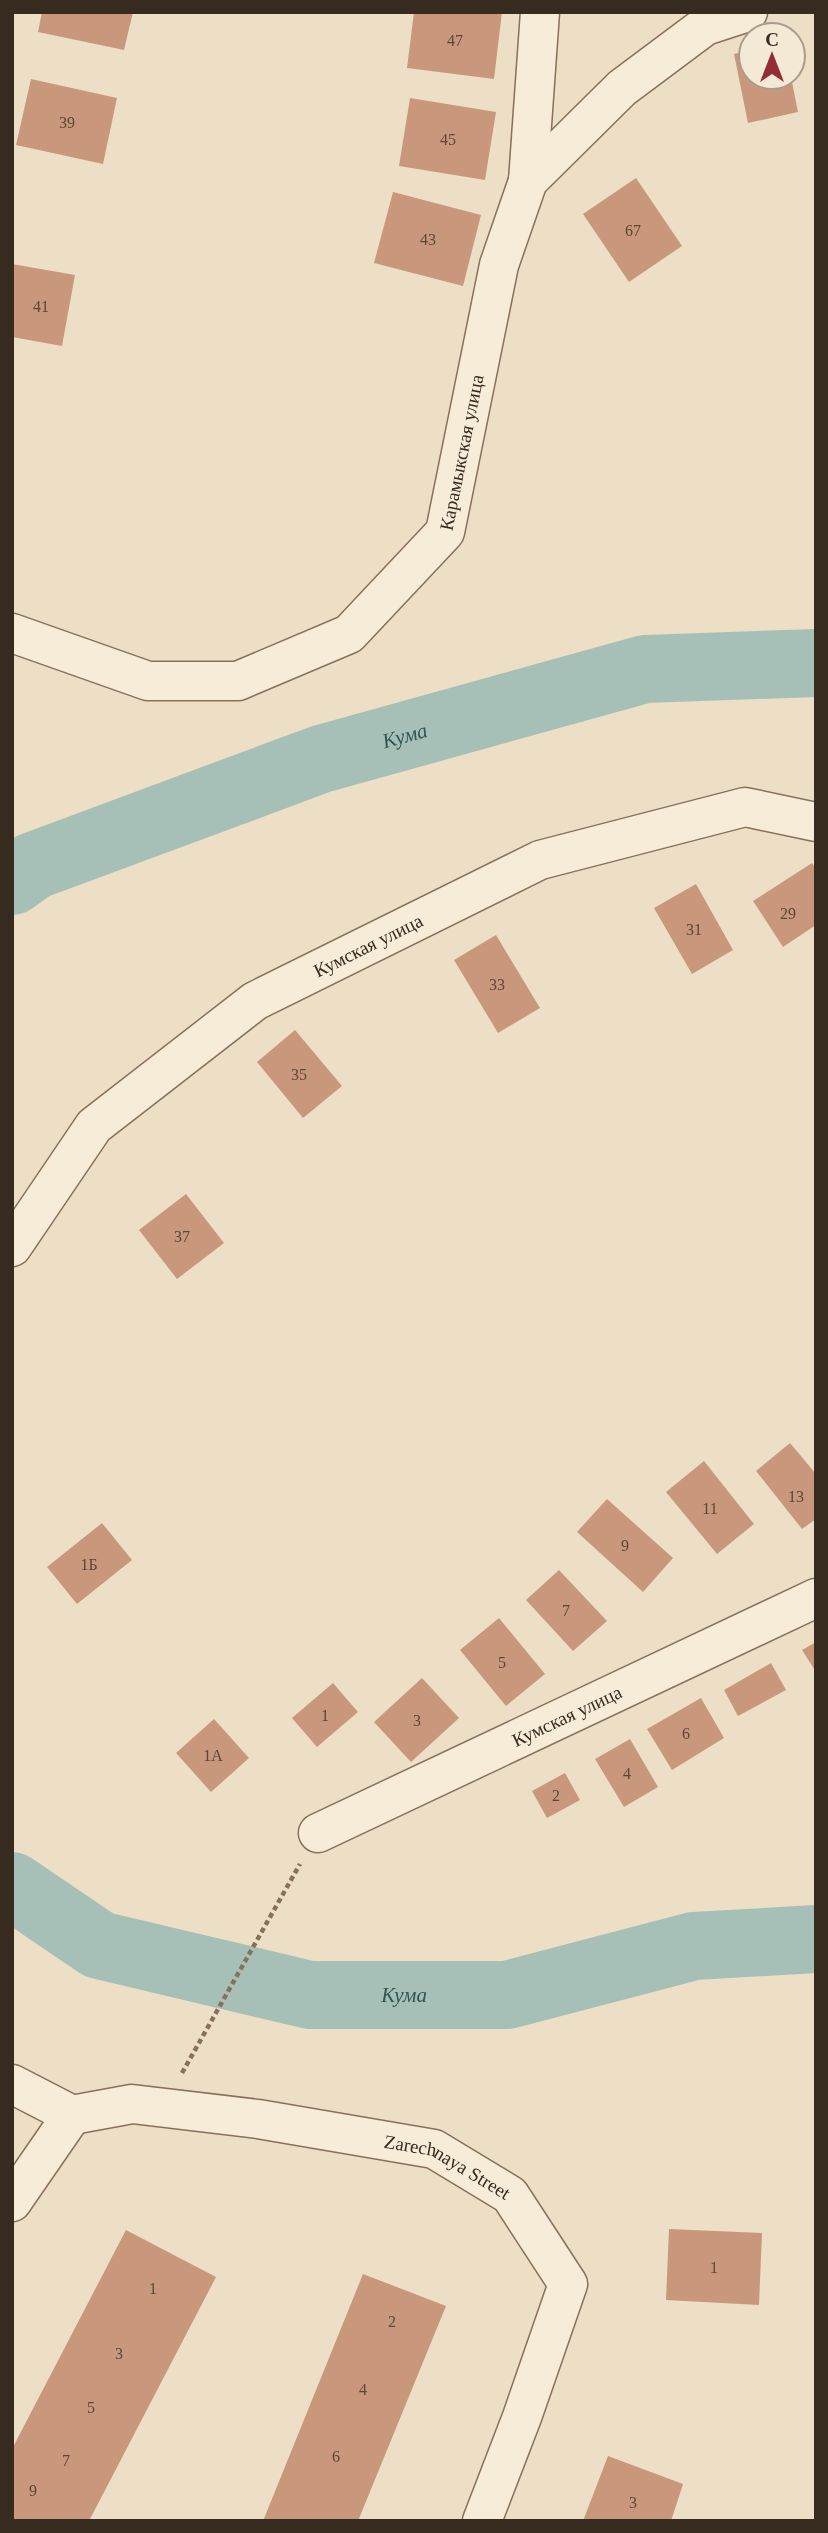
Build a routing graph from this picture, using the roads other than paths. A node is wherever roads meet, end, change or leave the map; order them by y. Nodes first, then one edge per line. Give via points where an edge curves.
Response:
1 (540, 12) edge
2 (747, 12) edge
3 (528, 181) junction
4 (12, 633) edge
5 (816, 822) edge
6 (12, 1247) edge
7 (816, 1598) edge
8 (318, 1833) road end
9 (12, 2084) edge
10 (72, 2115) junction
11 (12, 2202) edge
12 (482, 2521) edge

1 - 3 street, Карамыкская улица
2 - 3 street, Карамыкская улица via 705,26 622,88
3 - 4 street, Карамыкская улица via 499,265 445,532 349,634 238,681 148,681
5 - 6 street, Кумская улица via 745,807 540,860 255,1001 94,1126
7 - 8 street, Кумская улица
9 - 10 street
10 - 11 street
10 - 12 street, Zarechnaya Street via 132,2104 258,2119 433,2149 510,2195 568,2284

